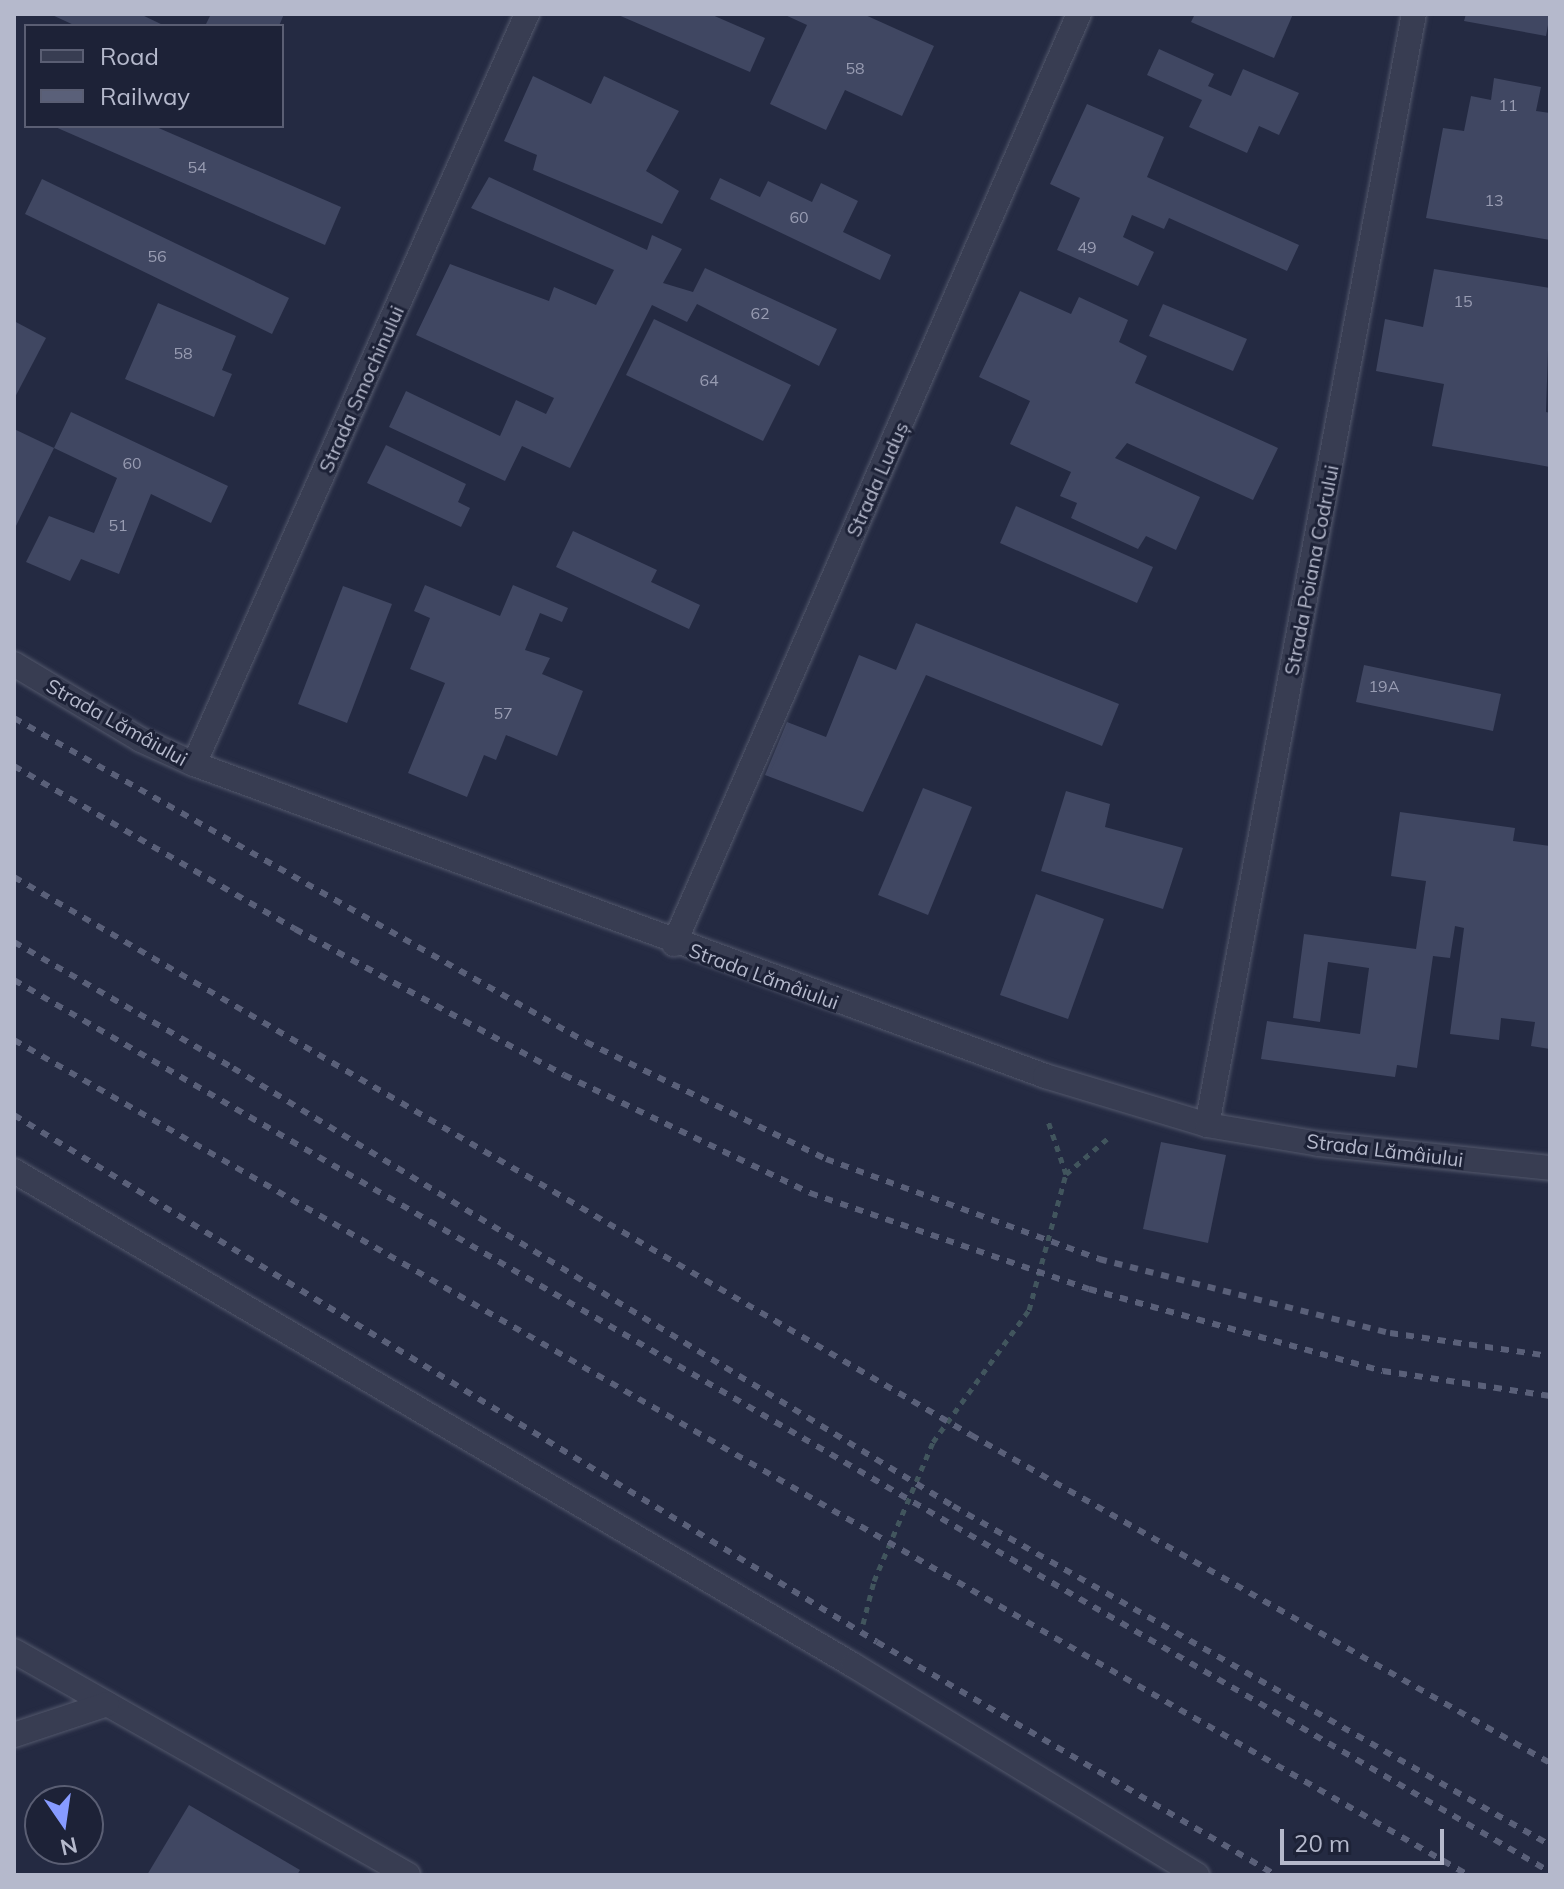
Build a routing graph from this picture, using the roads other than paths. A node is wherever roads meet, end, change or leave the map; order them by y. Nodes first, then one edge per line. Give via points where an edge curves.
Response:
1 (527, 14) edge
2 (1079, 14) edge
3 (1414, 14) edge
4 (14, 664) edge
5 (194, 764) junction
6 (674, 944) junction
7 (1207, 1125) junction
8 (1550, 1168) edge
9 (14, 1171) edge
10 (14, 1651) edge
11 (107, 1704) junction
12 (14, 1735) edge
13 (408, 1875) edge
14 (1197, 1875) edge

1 - 5 street, Strada Smochinului
2 - 6 street, Strada Luduș
3 - 7 street, Strada Poiana Codrului
4 - 5 street, Strada Lămâiului via 141,740
5 - 6 street, Strada Lămâiului
6 - 7 street, Strada Lămâiului via 1032,1072
7 - 8 street, Strada Lămâiului via 1319,1144
9 - 14 street via 853,1665
10 - 11 street
11 - 12 street
11 - 13 street

